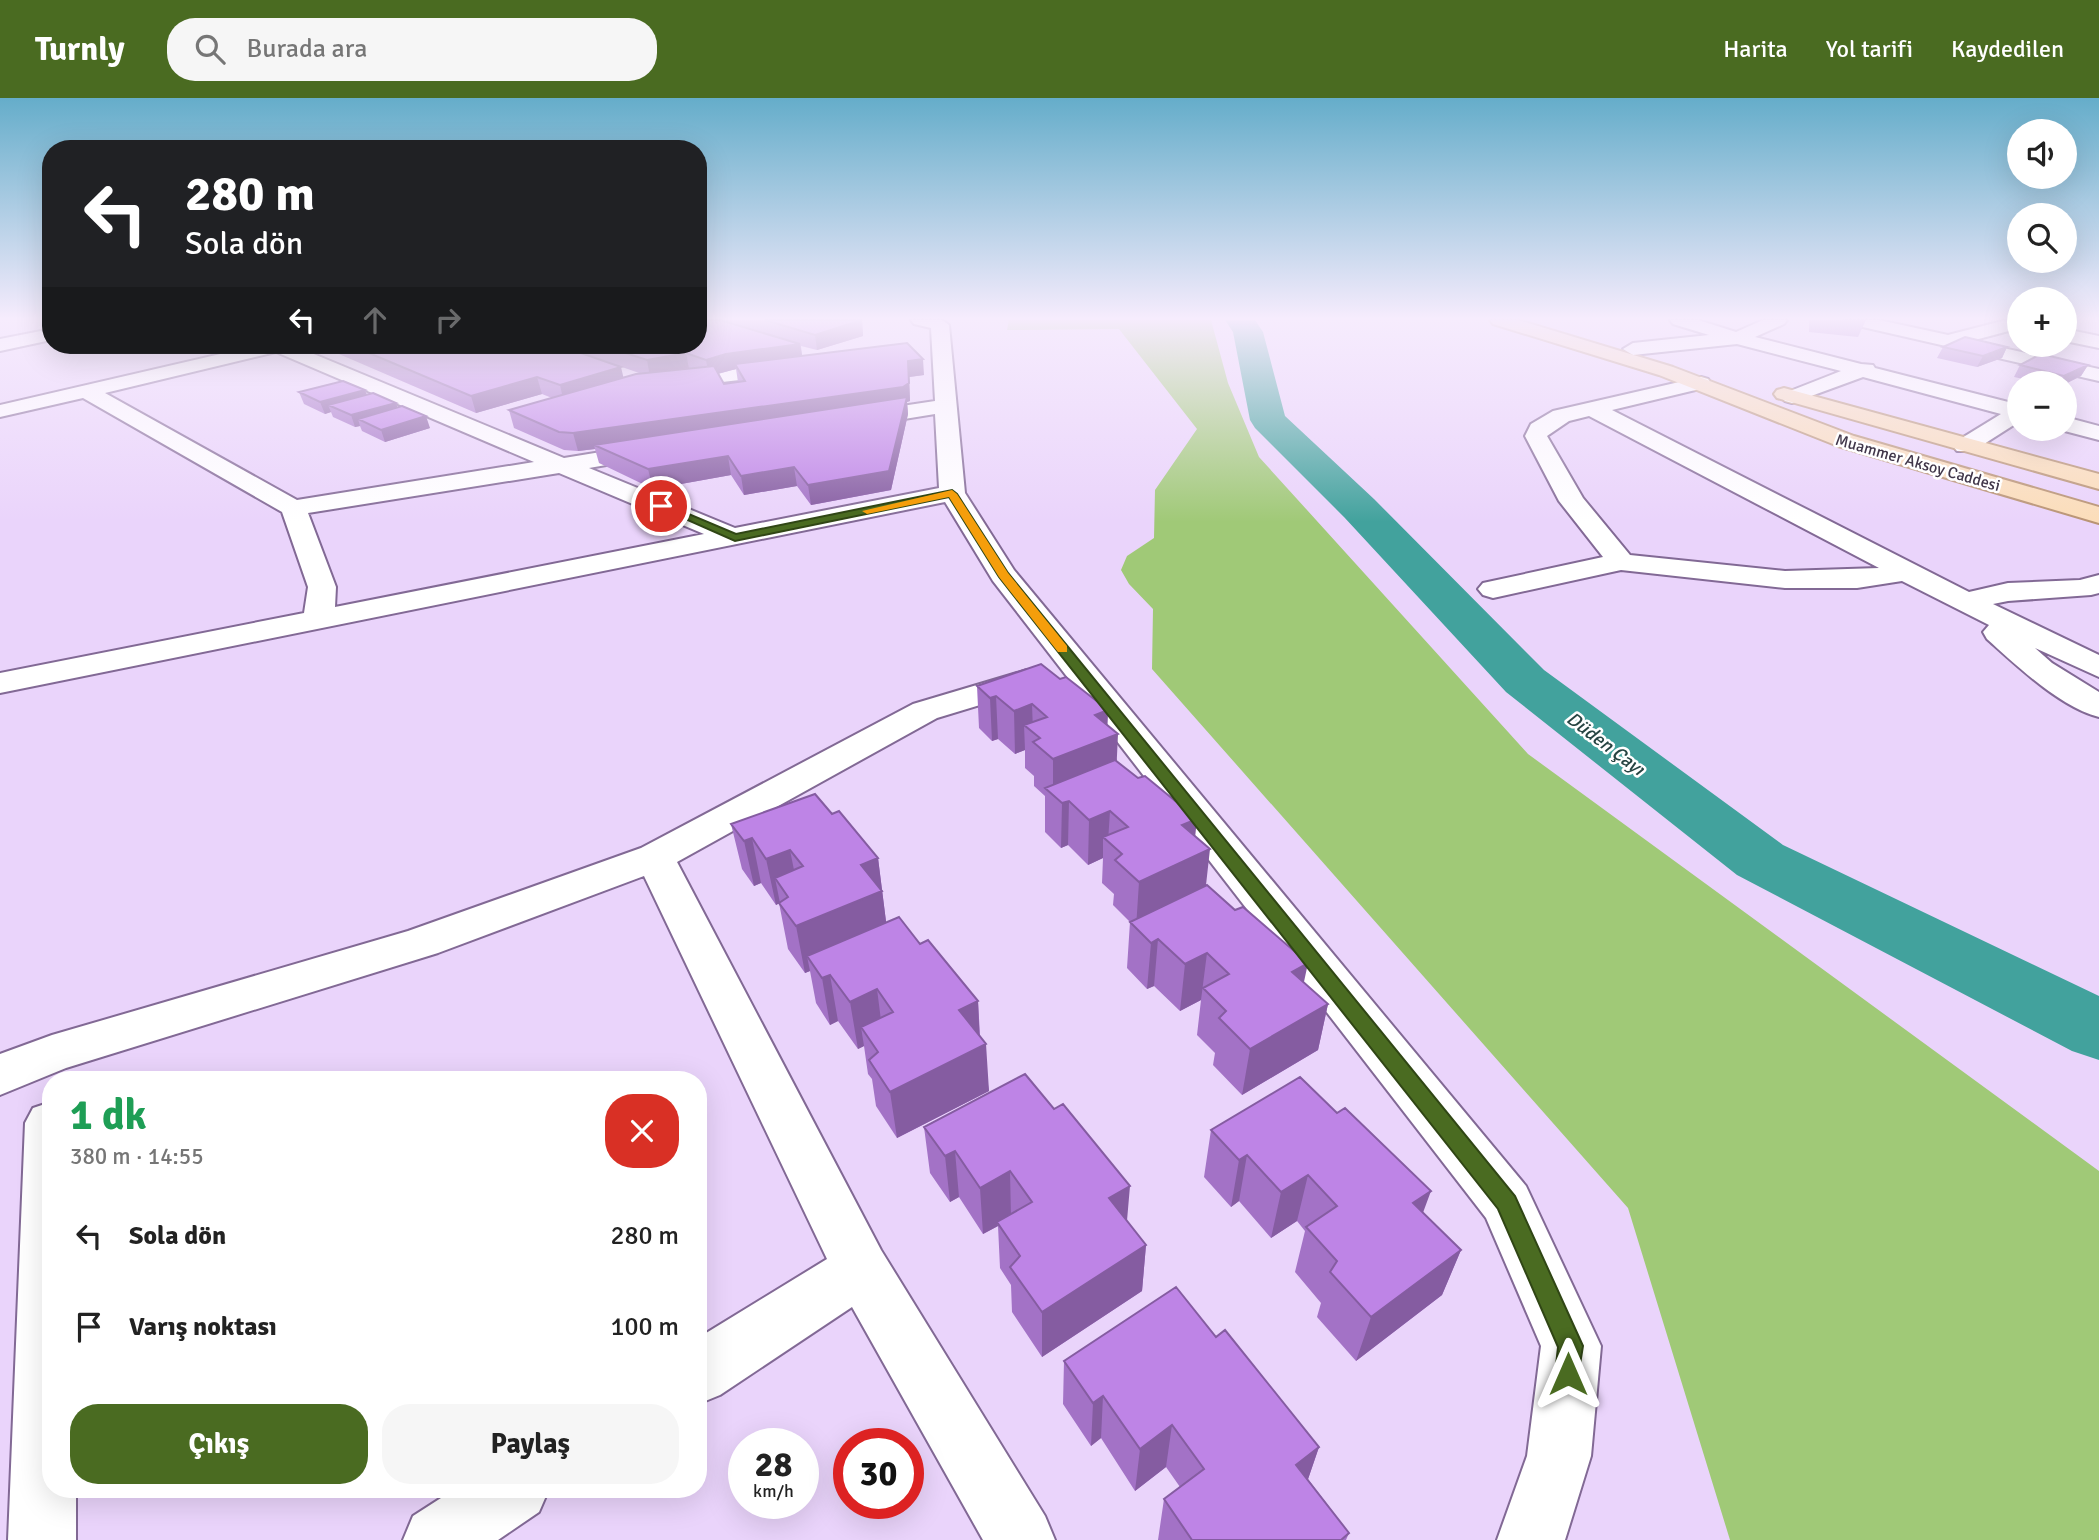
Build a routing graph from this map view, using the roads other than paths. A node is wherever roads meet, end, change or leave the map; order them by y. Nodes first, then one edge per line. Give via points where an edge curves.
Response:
1 (102, 387) edge
2 (380, 387) edge
3 (941, 387) edge
4 (1683, 387) edge
5 (1711, 387) edge
6 (1760, 387) edge
7 (1817, 387) edge
8 (1923, 387) edge
9 (86, 391) junction
10 (1792, 397) junction
11 (946, 406) junction
12 (1592, 409) junction
13 (2007, 409) edge
14 (0, 411) edge
15 (2007, 420) edge
16 (836, 422) edge
17 (512, 424) edge
18 (2077, 427) edge
19 (486, 432) junction
20 (2099, 433) edge
21 (1965, 446) junction
22 (672, 447) edge
23 (562, 464) junction
24 (2099, 482) edge
25 (952, 494) junction
26 (293, 508) junction
27 (2099, 514) edge
28 (735, 538) junction
29 (1620, 562) junction
30 (1905, 571) junction
31 (2099, 583) edge
32 (1493, 589) dead end
33 (1965, 603) junction
34 (318, 618) junction
35 (1076, 665) junction
36 (2099, 667) edge
37 (0, 683) edge
38 (2099, 707) edge
39 (655, 857) junction
40 (52, 1067) edge
41 (0, 1075) edge
42 (861, 1269) junction
43 (707, 1367) edge
44 (43, 1498) edge
45 (502, 1498) edge
46 (42, 1540) edge
47 (437, 1540) edge
48 (1021, 1540) edge
49 (1531, 1540) edge

1 - 9 street
2 - 19 street
3 - 11 street
4 - 12 street
5 - 27 main road, Muammer Aksoy Caddesi via 1846,441
6 - 10 main road, Muammer Aksoy Caddesi
7 - 10 street
8 - 13 street
9 - 14 street
9 - 26 street
10 - 21 main road, Muammer Aksoy Caddesi
11 - 16 street
11 - 25 street
12 - 29 street via 1550,422 1536,436 1572,501
12 - 30 street
15 - 21 street
17 - 19 street
18 - 20 street
19 - 23 street
21 - 24 main road, Muammer Aksoy Caddesi
22 - 23 street
23 - 26 street
23 - 28 street
25 - 28 street
25 - 35 street via 1003,575
26 - 34 street via 322,587
28 - 34 street
29 - 30 street via 1756,579 1857,580
29 - 32 street
30 - 33 street
31 - 33 street via 2081,589 2008,592
33 - 36 street
33 - 38 street via 2041,670
34 - 37 street
35 - 39 street via 925,711
35 - 49 street via 1507,1203 1571,1346 1559,1456
39 - 40 street via 424,942
39 - 42 street
40 - 41 street
42 - 43 street
42 - 48 street
44 - 46 street
45 - 47 street

